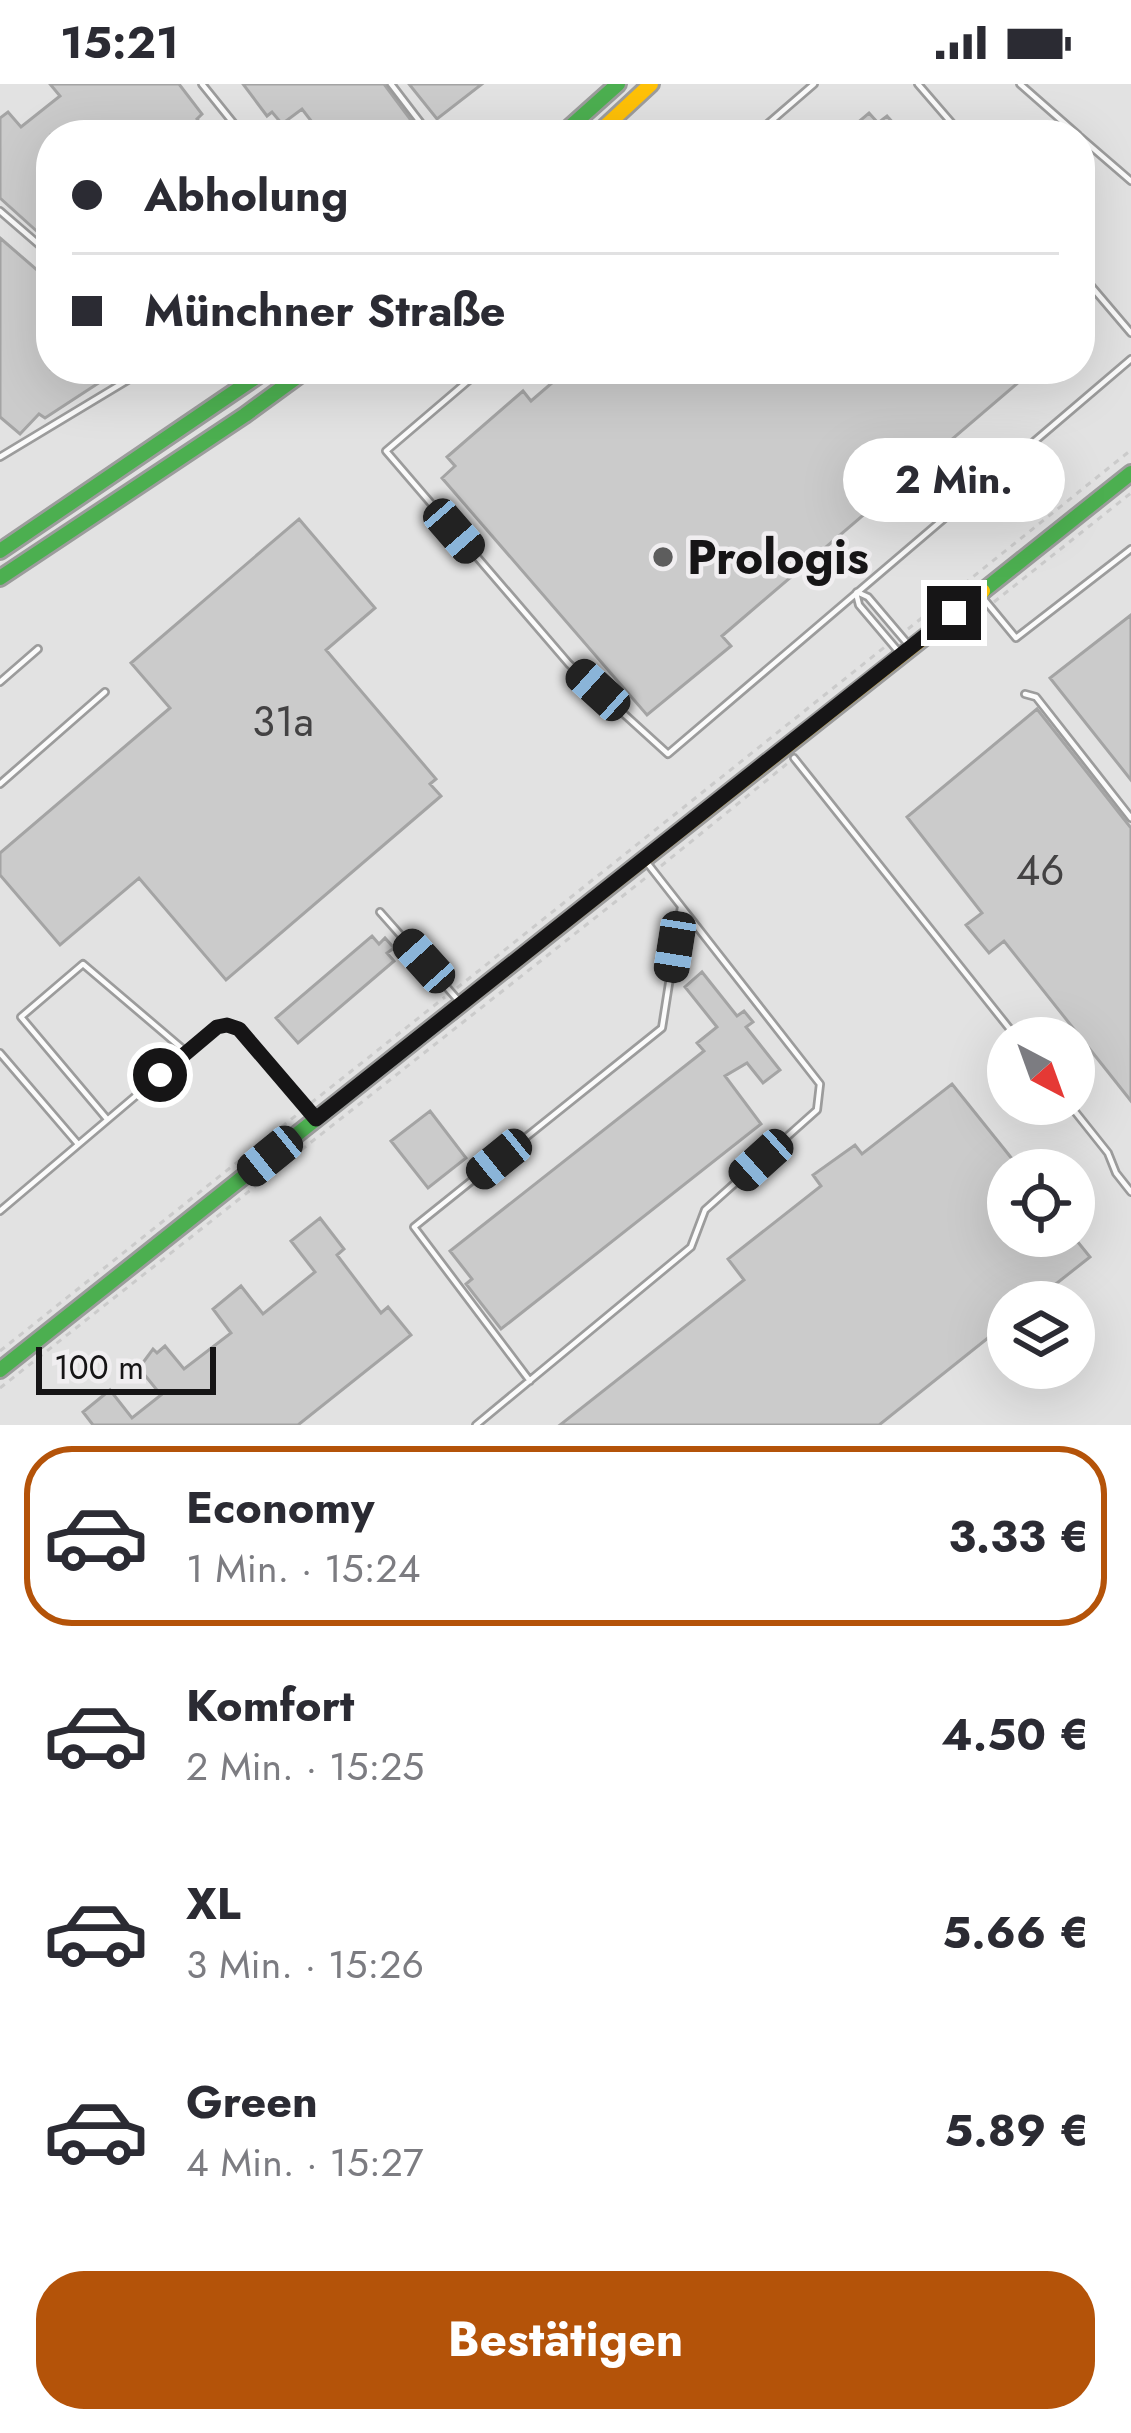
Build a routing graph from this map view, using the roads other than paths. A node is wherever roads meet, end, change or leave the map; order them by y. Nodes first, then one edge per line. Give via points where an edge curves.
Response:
1 (202, 84) edge
2 (391, 84) edge
3 (618, 84) edge
4 (651, 84) edge
5 (814, 84) edge
6 (918, 84) edge
7 (1020, 84) edge
8 (231, 120) edge
9 (419, 120) edge
10 (578, 120) edge
11 (612, 120) edge
12 (772, 120) edge
13 (949, 120) edge
14 (1061, 120) edge
15 (1095, 150) edge
16 (1131, 182) edge
17 (0, 212) edge
18 (36, 242) edge
19 (1095, 291) edge
20 (1131, 333) edge
21 (1131, 359) edge
22 (121, 384) edge
23 (246, 384) edge
24 (288, 384) edge
25 (464, 384) edge
26 (0, 457) edge
27 (1131, 473) edge
28 (1131, 549) edge
29 (0, 550) edge
30 (0, 578) edge
31 (856, 592) junction
32 (985, 599) junction
33 (901, 645) junction
34 (38, 649) dead end
35 (0, 682) edge
36 (104, 692) dead end
37 (1025, 694) dead end
38 (794, 758) road end
39 (0, 784) edge
40 (1131, 818) edge
41 (649, 866) junction
42 (681, 907) junction
43 (380, 912) dead end
44 (457, 998) junction
45 (1000, 1017) edge
46 (186, 1052) junction
47 (0, 1053) edge
48 (311, 1113) junction
49 (107, 1119) junction
50 (1086, 1125) edge
51 (78, 1144) junction
52 (1131, 1192) edge
53 (0, 1211) edge
54 (0, 1370) edge
55 (530, 1381) junction
56 (476, 1425) edge

1 - 8 lane
2 - 9 lane
3 - 10 main road
4 - 11 main road
5 - 12 lane
6 - 13 lane
7 - 14 lane
15 - 16 lane
17 - 18 lane
19 - 20 lane
21 - 31 lane
22 - 26 lane
23 - 29 main road
24 - 30 main road
25 - 31 lane via 386,451 569,664 668,754
27 - 32 main road
28 - 32 lane via 1016,638
31 - 33 lane
31 - 33 lane
32 - 33 main road
33 - 41 main road
34 - 35 lane
36 - 39 lane
37 - 40 lane via 1036,697
38 - 45 lane
41 - 42 lane
41 - 44 main road
42 - 55 lane via 662,1028 414,1227
42 - 55 lane via 820,1084 818,1110 705,1210 691,1247
43 - 44 lane
44 - 48 main road
46 - 48 lane via 217,1027 239,1029
46 - 49 lane
46 - 49 lane via 83,964 20,1017
47 - 51 lane
48 - 54 main road
49 - 51 lane
50 - 52 lane
51 - 53 lane
55 - 56 lane

